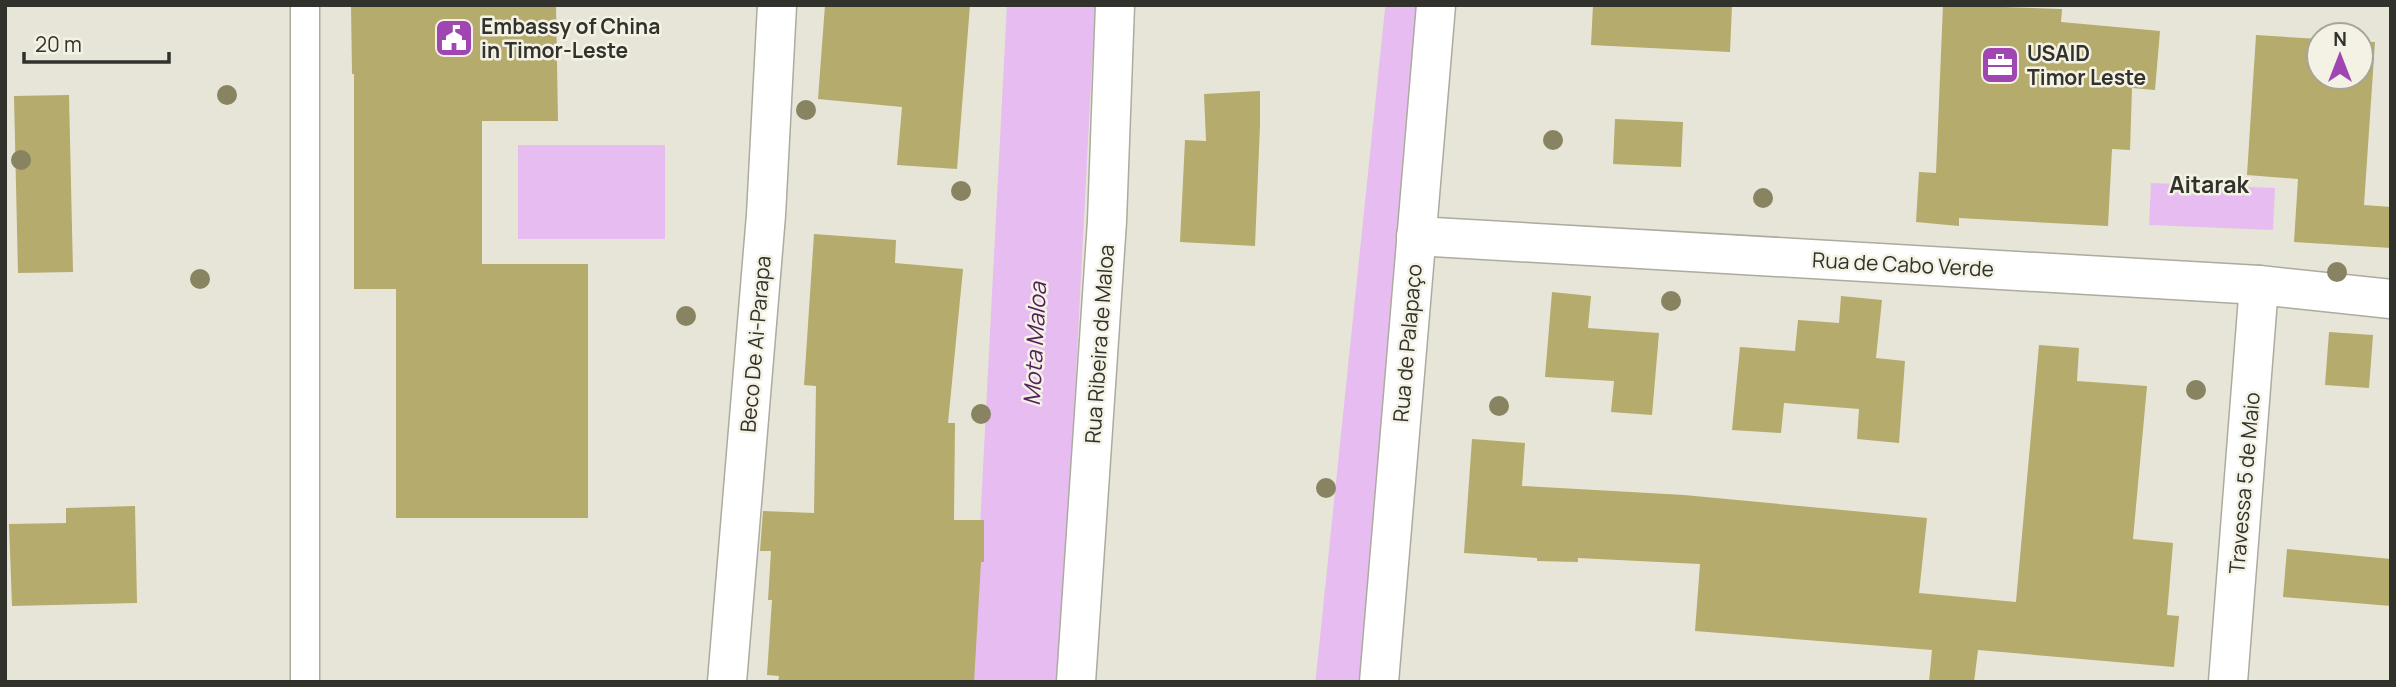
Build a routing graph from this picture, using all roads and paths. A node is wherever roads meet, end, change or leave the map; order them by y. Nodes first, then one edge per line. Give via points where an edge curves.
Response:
1 (305, 5) edge
2 (777, 5) edge
3 (1115, 5) edge
4 (1436, 5) edge
5 (1416, 236) junction
6 (2259, 285) junction
7 (2391, 299) edge
8 (305, 682) edge
9 (727, 682) edge
10 (1076, 682) edge
11 (1379, 682) edge
12 (2228, 682) edge

1 - 8 lane
2 - 9 street, Beco De Ai-Parapa via 766,215
3 - 10 street, Rua Ribeira de Maloa via 1107,221
4 - 5 street, Rua de Palapaço
5 - 6 street, Rua de Cabo Verde
5 - 11 street, Rua de Palapaço
6 - 7 street, Rua de Cabo Verde
6 - 12 street, Travessa 5 de Maio

